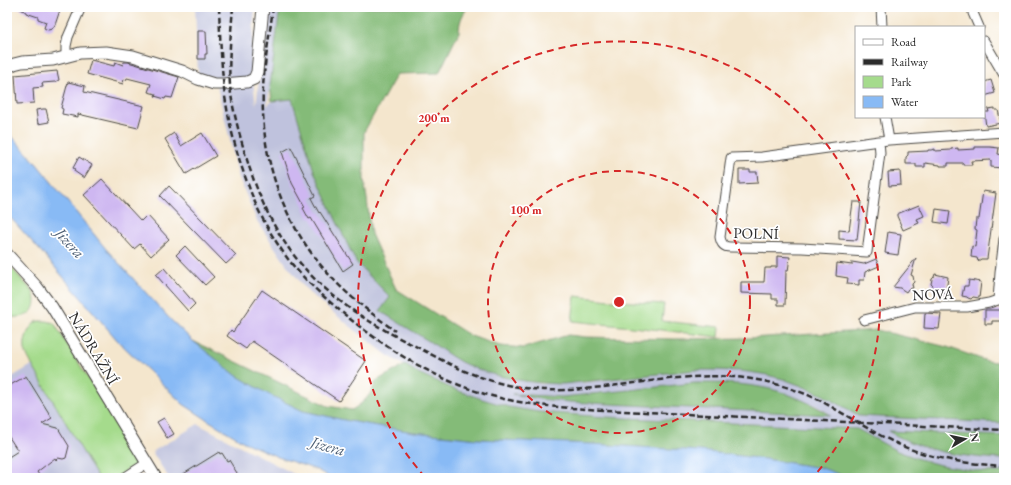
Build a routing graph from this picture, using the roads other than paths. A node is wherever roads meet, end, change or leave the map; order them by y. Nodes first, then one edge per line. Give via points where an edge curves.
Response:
1 (81, 7) edge
2 (263, 7) edge
3 (881, 7) edge
4 (974, 7) edge
5 (882, 26) edge
6 (979, 26) edge
7 (985, 43) edge
8 (66, 57) junction
9 (7, 68) edge
10 (1004, 75) edge
11 (885, 118) edge
12 (1004, 132) edge
13 (889, 140) junction
14 (879, 141) junction
15 (1004, 239) edge
16 (7, 254) edge
17 (1001, 300) edge
18 (864, 320) dead end
19 (147, 464) junction
20 (124, 478) edge
21 (156, 478) edge

1 - 8 street via 68,37
2 - 8 street via 257,72 254,79 247,82 214,84 127,54 80,53
3 - 5 street
4 - 6 street via 973,13
7 - 10 street
8 - 9 street via 22,62
11 - 13 street
12 - 13 street, POLNÍ
13 - 14 street, POLNÍ
14 - 14 street, POLNÍ via 762,157 731,158 721,242 726,247 867,252 880,153
15 - 17 street via 1000,273
16 - 19 street, NÁDRAŽNÍ via 52,308
17 - 18 street, NOVÁ via 967,307 914,307
19 - 20 street
19 - 21 street, NÁDRAŽNÍ

